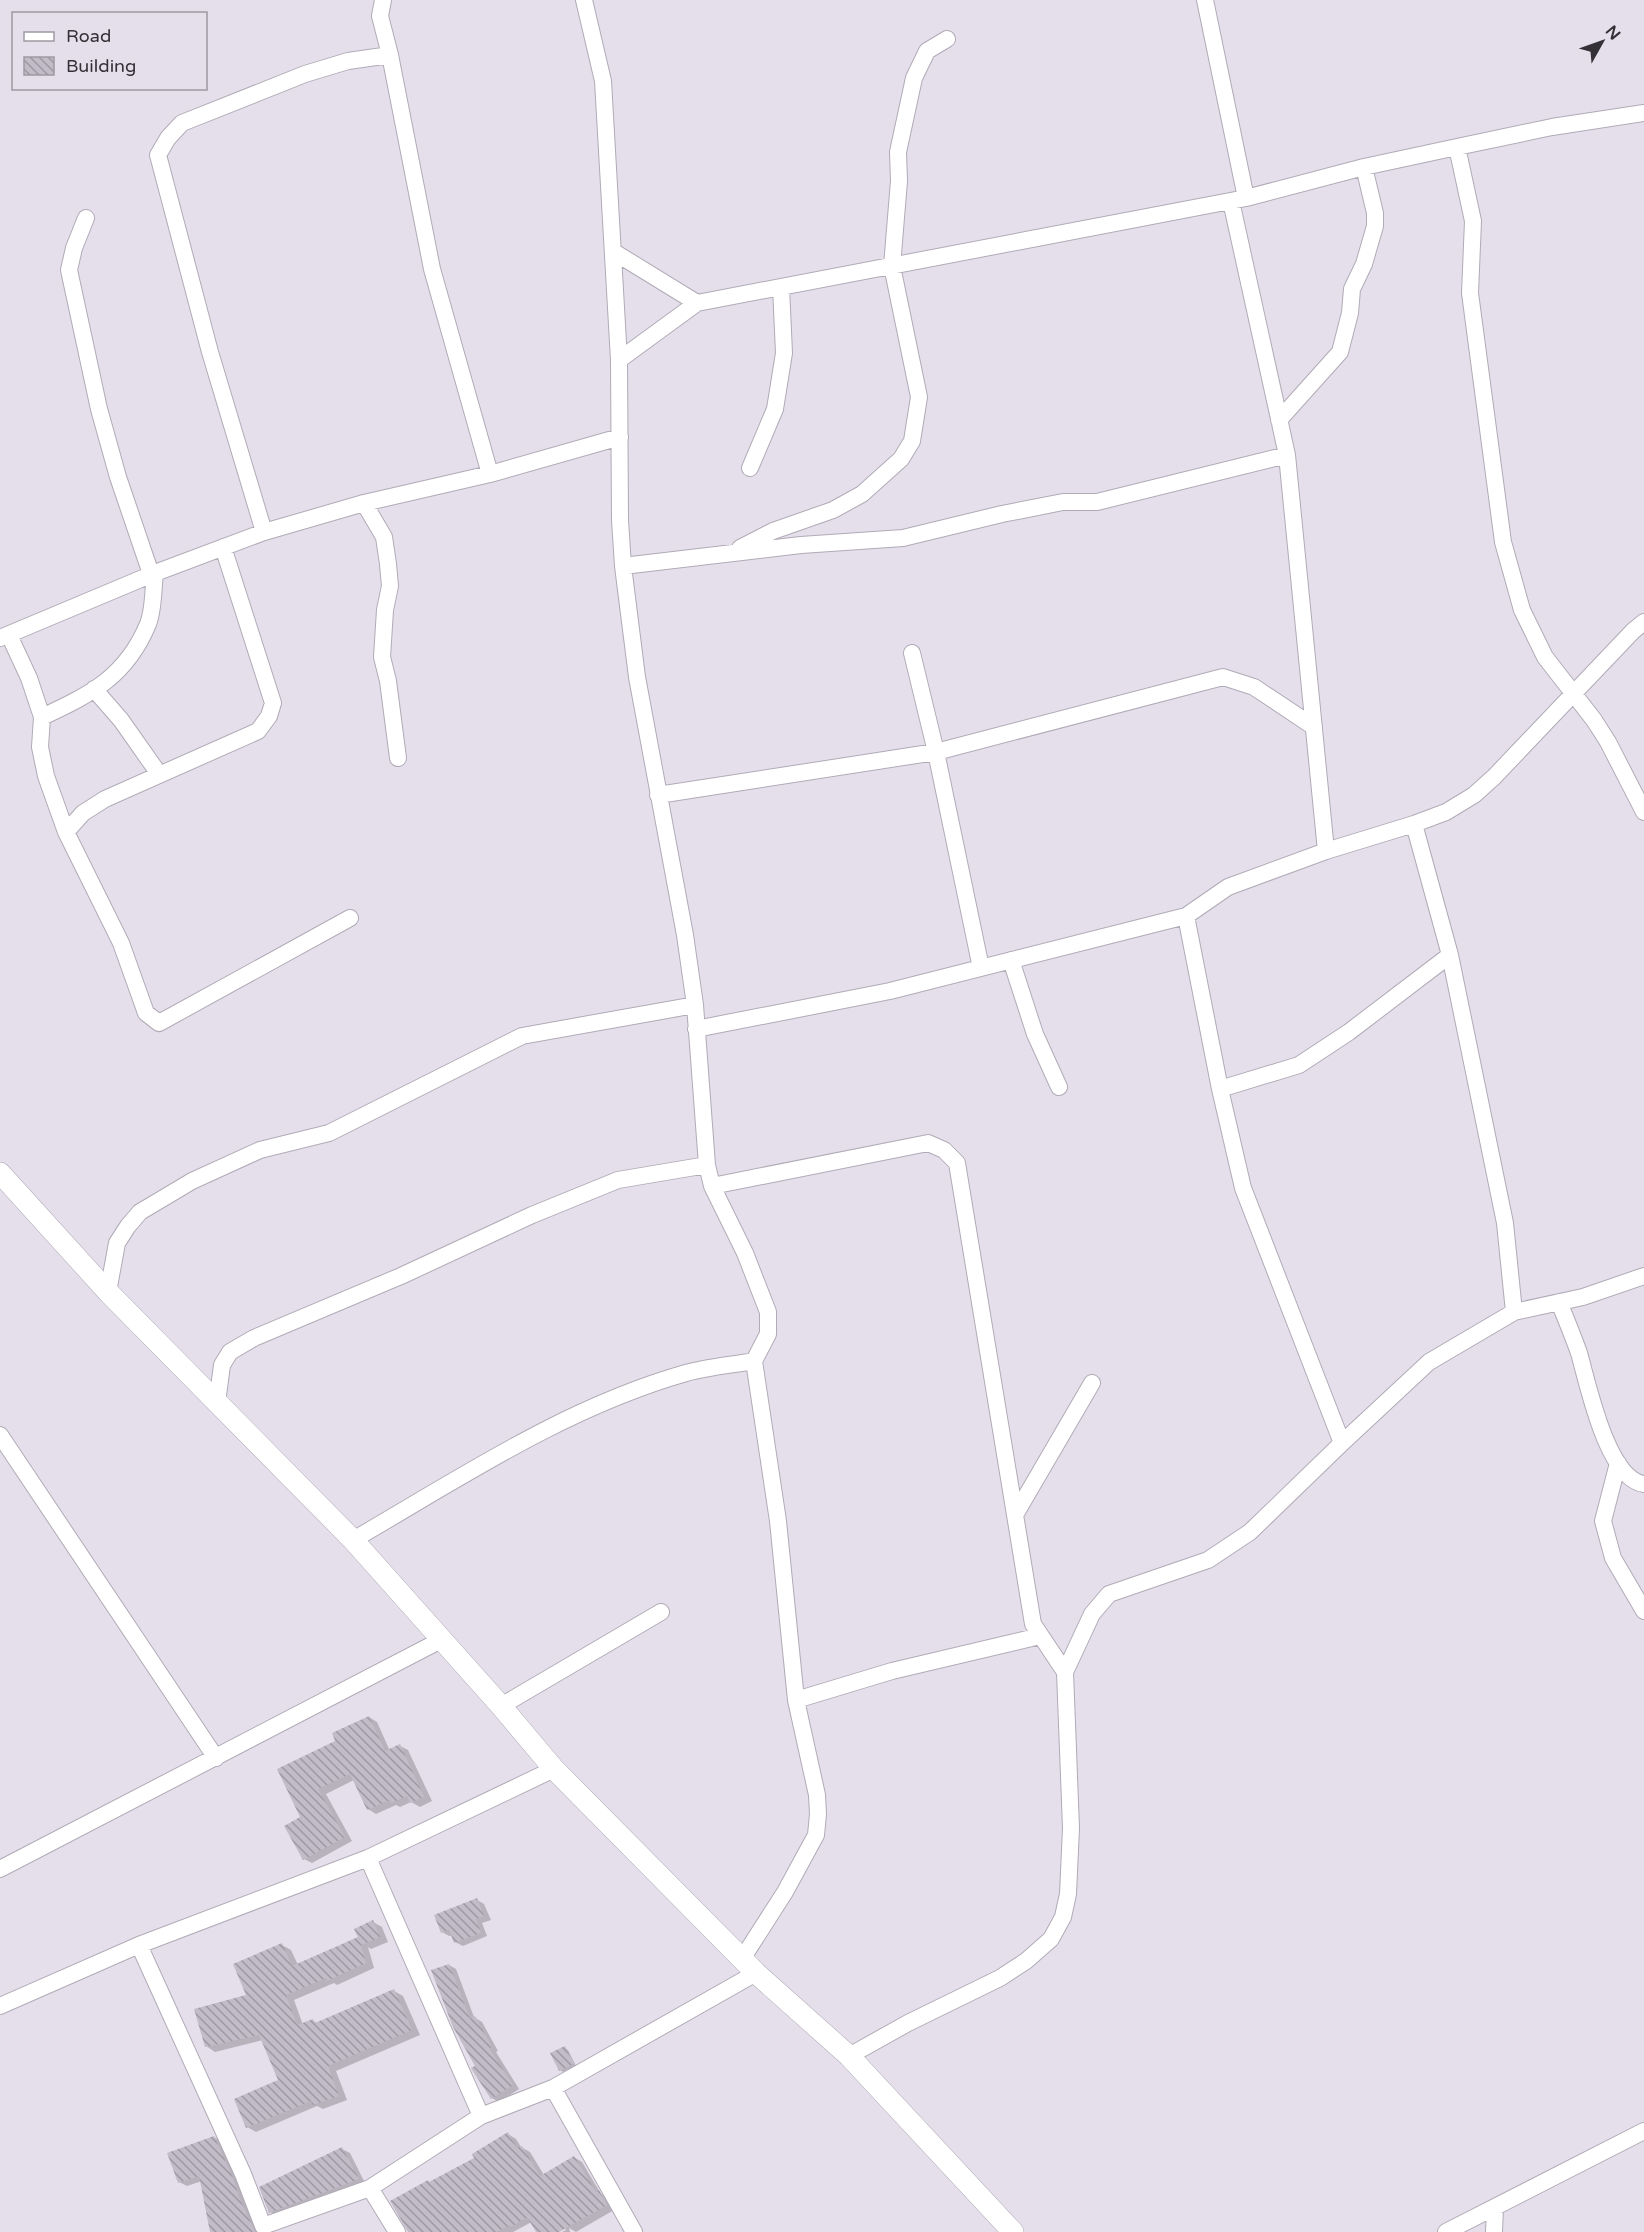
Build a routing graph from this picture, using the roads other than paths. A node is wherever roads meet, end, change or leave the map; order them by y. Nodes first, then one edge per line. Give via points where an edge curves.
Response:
1 (383, 0) edge
2 (584, 0) edge
3 (1205, 0) edge
4 (947, 39) dead end
5 (390, 55) junction
6 (1644, 114) edge
7 (1458, 147) junction
8 (1364, 168) junction
9 (1239, 200) junction
10 (86, 218) dead end
11 (614, 252) junction
12 (892, 266) junction
13 (781, 287) junction
14 (697, 303) junction
15 (619, 360) junction
16 (1279, 420) junction
17 (620, 437) junction
18 (1287, 455) junction
19 (750, 468) dead end
20 (489, 474) junction
21 (364, 503) junction
22 (264, 532) junction
23 (223, 547) junction
24 (728, 554) junction
25 (623, 566) junction
26 (153, 574) junction
27 (1644, 622) edge
28 (4, 637) edge
29 (912, 653) dead end
30 (94, 689) junction
31 (1572, 694) junction
32 (42, 717) junction
33 (1314, 727) junction
34 (936, 753) junction
35 (398, 758) dead end
36 (159, 774) junction
37 (658, 795) junction
38 (1644, 812) edge
39 (1414, 824) junction
40 (66, 832) junction
41 (1326, 851) junction
42 (1186, 916) junction
43 (350, 918) dead end
44 (1450, 955) junction
45 (1011, 960) junction
46 (981, 968) junction
47 (695, 1005) junction
48 (696, 1029) junction
49 (1059, 1086) dead end
50 (1220, 1089) junction
51 (706, 1165) junction
52 (0, 1173) edge
53 (712, 1186) junction
54 (1644, 1276) edge
55 (108, 1292) junction
56 (1559, 1302) junction
57 (1514, 1312) junction
58 (754, 1361) junction
59 (1092, 1383) dead end
60 (217, 1402) junction
61 (0, 1435) edge
62 (1342, 1443) junction
63 (1618, 1463) junction
64 (1644, 1484) edge
65 (1015, 1515) junction
66 (353, 1540) junction
67 (1644, 1611) edge
68 (661, 1612) dead end
69 (1041, 1636) junction
70 (441, 1640) junction
71 (1065, 1672) junction
72 (796, 1700) junction
73 (501, 1706) junction
74 (216, 1758) junction
75 (554, 1769) junction
76 (368, 1858) junction
77 (0, 1869) edge
78 (139, 1945) junction
79 (749, 1966) junction
80 (0, 2006) edge
81 (849, 2056) junction
82 (553, 2088) junction
83 (481, 2116) junction
84 (1644, 2131) edge
85 (370, 2188) junction
86 (1495, 2206) junction
87 (397, 2232) edge
88 (634, 2232) edge
89 (1013, 2232) edge
90 (1446, 2232) edge
91 (1494, 2232) edge

1 - 5 street via 380,16
2 - 11 street via 603,81
3 - 9 street
4 - 12 street via 927,51 914,78 898,152
5 - 20 street via 432,269
5 - 22 street via 348,61 305,74 182,123 158,155 210,352
6 - 7 street via 1552,127
7 - 8 street
7 - 31 street via 1473,221 1470,293 1503,542 1522,610 1545,657
8 - 9 street
8 - 16 street via 1375,226 1352,289 1340,352
9 - 12 street
9 - 16 street
10 - 26 street via 69,270 102,420
11 - 14 street
11 - 15 street
12 - 13 street
12 - 24 street via 919,397 912,441 901,459 862,494 834,510 773,531
13 - 14 street
13 - 19 street via 784,353 775,409
14 - 15 street
15 - 17 street
16 - 18 street
17 - 20 street
17 - 25 street
18 - 24 street via 1097,502 1063,502 903,538
18 - 33 street
20 - 21 street
21 - 22 street
21 - 35 street via 384,537 388,564 390,586 382,657
22 - 23 street
23 - 26 street
23 - 36 street via 273,703 258,731
24 - 25 street
25 - 37 street
26 - 28 street
26 - 30 street via 149,622 123,667
27 - 31 street
28 - 32 street via 29,678
29 - 34 street
30 - 32 street
30 - 36 street
31 - 38 street via 1608,742
31 - 39 street via 1474,795 1446,812
32 - 40 street via 40,747 46,776
33 - 34 street via 1254,687 1223,677
33 - 41 street
34 - 37 street
34 - 46 street
36 - 40 street via 83,813
37 - 47 street
39 - 41 street
39 - 44 street
40 - 43 street via 121,943 146,1013 159,1023
41 - 42 street via 1228,887
42 - 45 street
42 - 50 street
44 - 50 street via 1299,1065
44 - 57 street via 1505,1222
45 - 46 street
45 - 49 street via 1035,1034
46 - 48 street via 890,991
47 - 48 street
47 - 55 street via 522,1036 329,1133 260,1150 192,1181 140,1212 129,1226 117,1244
48 - 51 street
50 - 62 street via 1243,1188
51 - 53 street
51 - 60 street via 618,1180 254,1338 230,1352 222,1365
52 - 55 street
53 - 58 street via 768,1312 768,1334
53 - 65 street via 928,1143 944,1150 957,1163
54 - 56 street
55 - 60 street
56 - 57 street
56 - 63 street via 1607,1446
57 - 62 street via 1429,1362
58 - 66 street via 687,1373 552,1425
58 - 72 street via 778,1521
59 - 65 street
60 - 66 street
61 - 74 street
62 - 71 street via 1250,1532 1225,1549 1208,1560 1109,1594 1092,1614
63 - 64 street via 1636,1483
63 - 67 street via 1603,1521 1613,1558
65 - 69 street via 1034,1624
66 - 70 street
68 - 73 street
69 - 71 street
69 - 72 street via 892,1671
70 - 73 street
70 - 74 street
71 - 81 street via 1071,1828 1068,1894 1063,1917 1051,1939 1000,1978
72 - 79 street via 817,1795 816,1835
73 - 75 street
74 - 77 street
75 - 76 street
75 - 79 street
76 - 78 street
76 - 83 street
78 - 80 street
78 - 85 street via 263,2226
79 - 81 street
79 - 82 street
81 - 89 street
82 - 83 street
82 - 88 street
83 - 85 street
84 - 86 street
85 - 87 street
86 - 90 street
86 - 91 street

